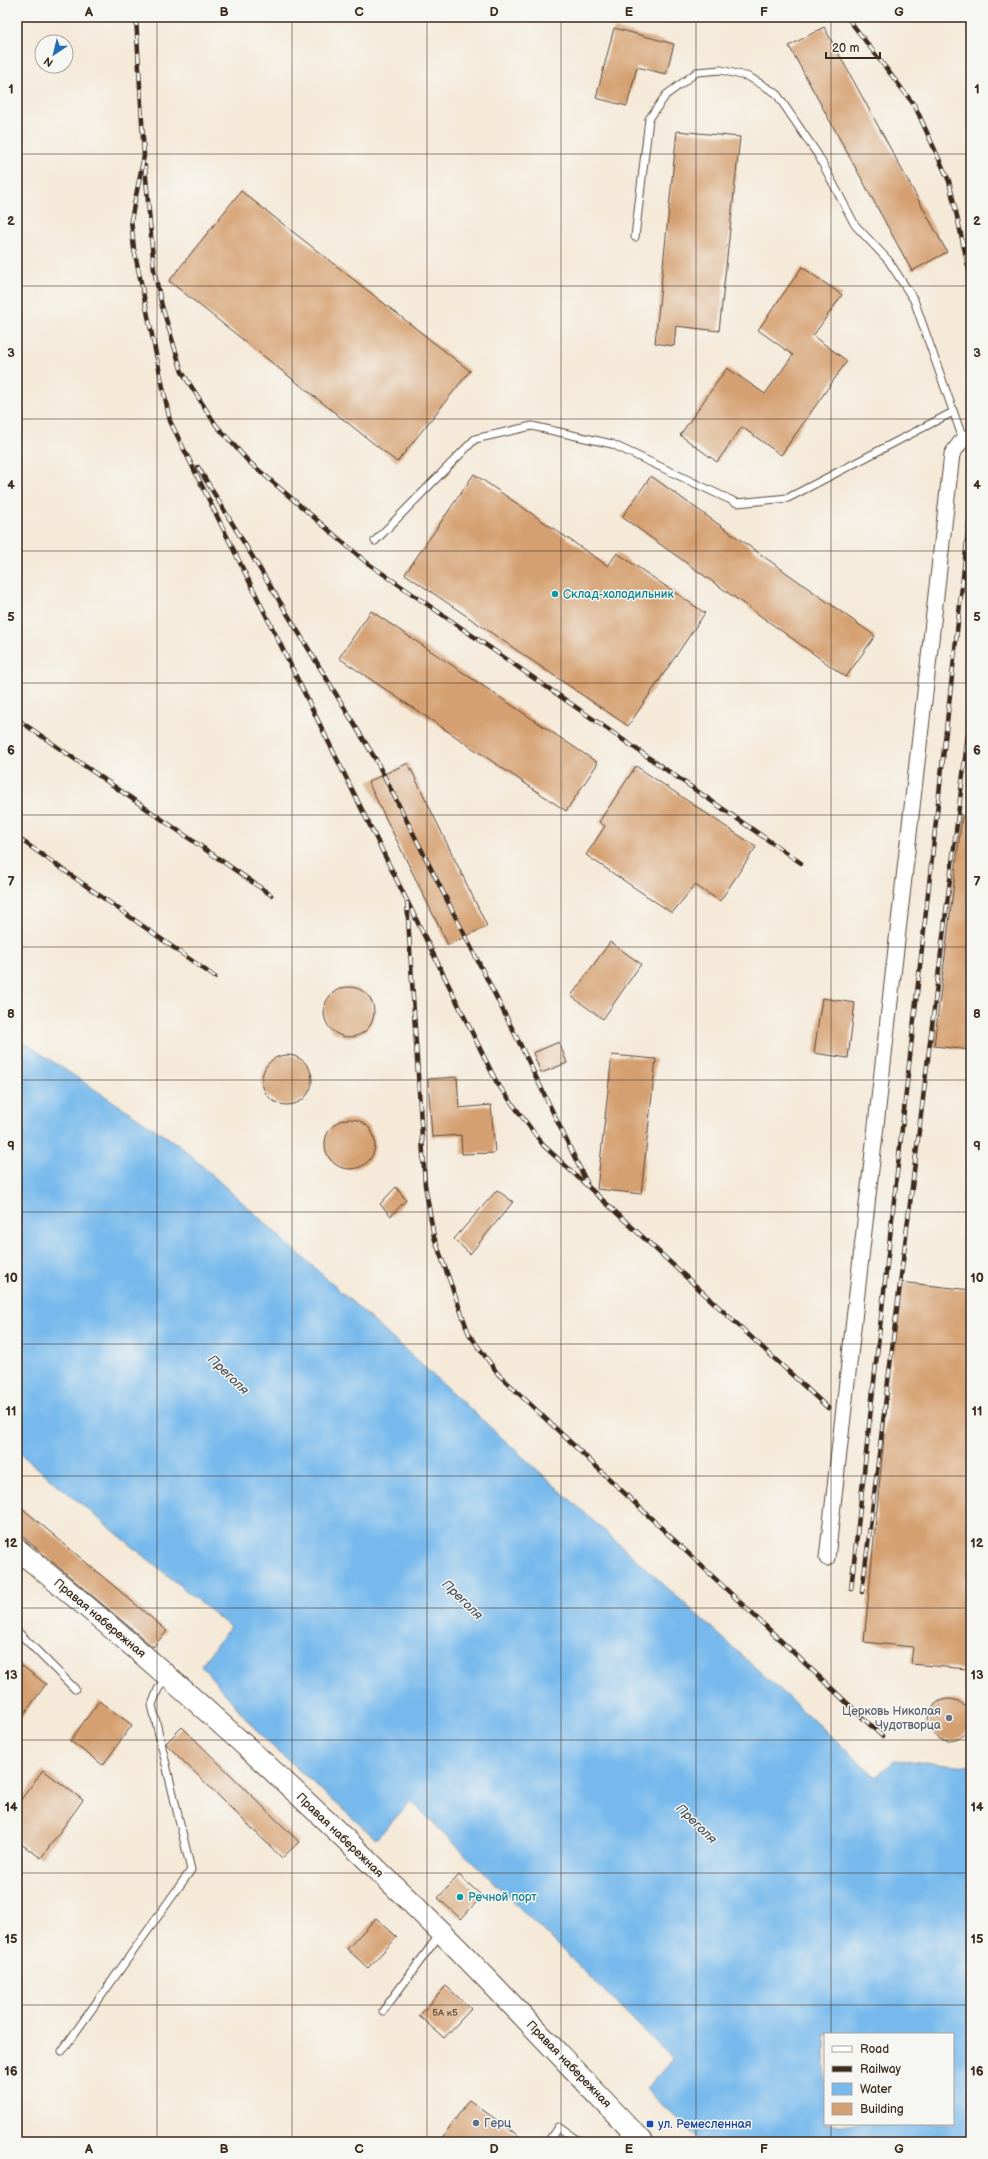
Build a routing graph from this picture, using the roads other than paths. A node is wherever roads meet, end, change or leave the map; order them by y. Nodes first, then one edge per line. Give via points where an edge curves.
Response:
1 (635, 237) dead end
2 (953, 412) junction
3 (967, 438) edge
4 (375, 541) dead end
5 (17, 1549) edge
6 (827, 1558) dead end
7 (17, 1631) edge
8 (168, 1676) junction
9 (75, 1689) dead end
10 (441, 1933) junction
11 (383, 2011) dead end
12 (62, 2051) dead end
13 (634, 2138) edge
14 (548, 2142) edge
15 (580, 2142) edge

1 - 2 lane via 649,119 666,95 697,72 721,70 749,77 776,93 818,155 856,224 888,260 914,300
2 - 3 lane
2 - 4 lane via 788,498 737,503 612,444 532,426 475,439
3 - 6 street via 952,454
5 - 8 main road, Правая набережная
7 - 9 lane
8 - 10 main road, Правая набережная via 246,1745
8 - 12 lane via 158,1689 152,1705 191,1870
10 - 11 lane
10 - 13 main road, Правая набережная via 568,2061
14 - 15 lane via 558,2127

